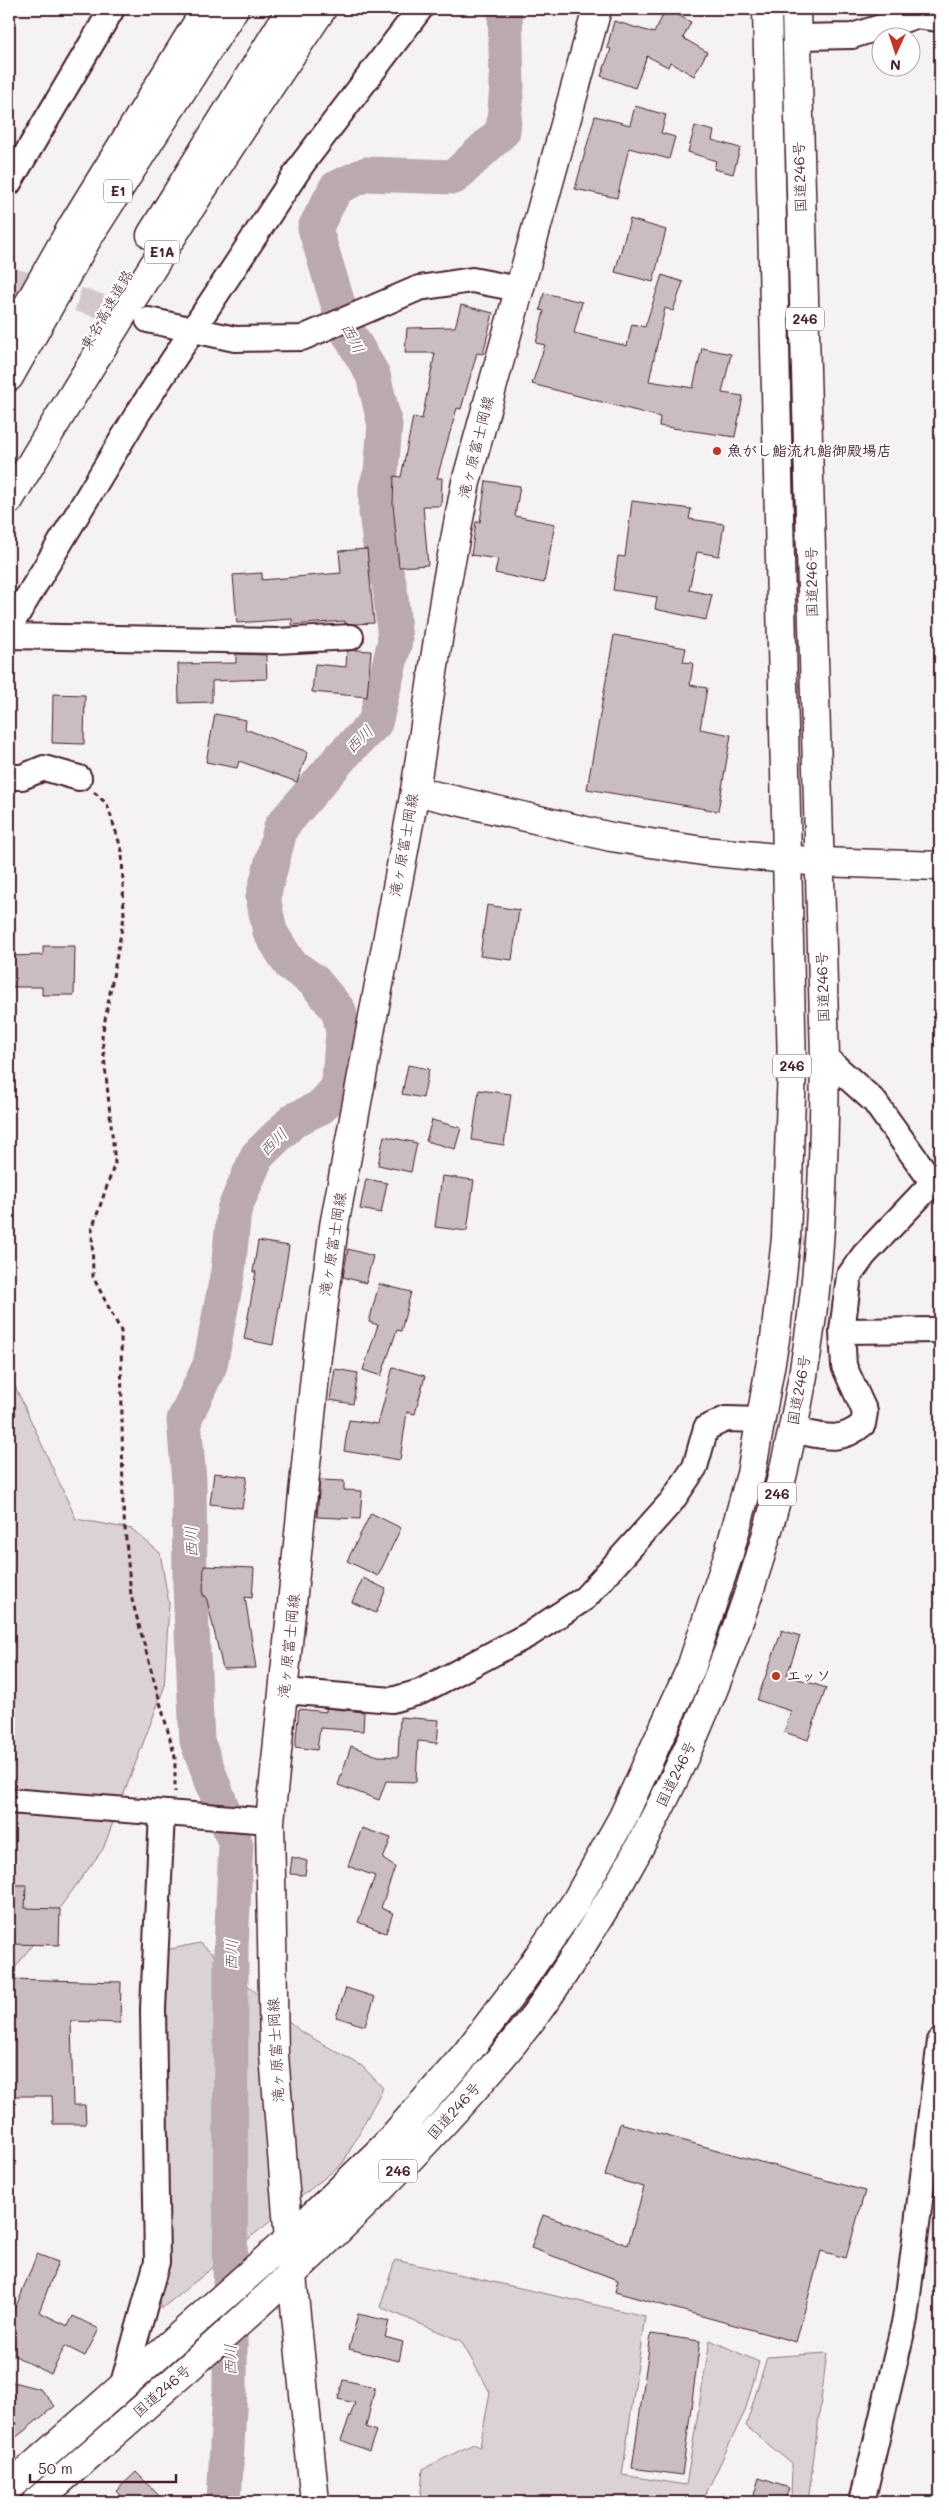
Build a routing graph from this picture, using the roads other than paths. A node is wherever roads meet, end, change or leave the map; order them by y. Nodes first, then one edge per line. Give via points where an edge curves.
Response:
1 (112, 9) edge
2 (206, 9) edge
3 (234, 9) edge
4 (291, 9) edge
5 (322, 9) edge
6 (420, 9) edge
7 (597, 9) edge
8 (767, 9) edge
9 (796, 9) edge
10 (940, 19) edge
11 (796, 36) junction
12 (9, 183) edge
13 (518, 289) junction
14 (148, 320) tunnel mouth
15 (194, 328) junction
16 (9, 340) edge
17 (9, 377) edge
18 (9, 486) edge
19 (9, 500) edge
20 (9, 628) edge
21 (9, 636) edge
22 (352, 636) dead end
23 (9, 777) edge
24 (79, 778) road end
25 (415, 790) junction
26 (788, 859) junction
27 (820, 862) junction
28 (940, 866) edge
29 (825, 1057) junction
30 (936, 1179) edge
31 (940, 1330) edge
32 (842, 1331) junction
33 (762, 1420) junction
34 (792, 1430) junction
35 (284, 1691) junction
36 (9, 1801) edge
37 (168, 1813) junction
38 (257, 1820) junction
39 (940, 2041) edge
40 (282, 2245) junction
41 (285, 2283) junction
42 (122, 2387) junction
43 (9, 2487) edge
44 (36, 2502) edge
45 (315, 2502) edge
46 (862, 2502) edge

1 - 12 street
2 - 16 main road via 73,225
3 - 17 main road, E1 via 87,239
4 - 18 main road, 東名高速道路 via 137,259
5 - 19 main road, E1A via 166,246
6 - 15 street via 303,163
7 - 13 main road, 滝ヶ原富士岡線
8 - 26 main road, 国道246号 / 246
9 - 11 main road, 国道246号 / 246
10 - 11 street via 916,16 852,36
11 - 27 main road, 国道246号 / 246
13 - 15 street via 472,280 419,288 302,338 236,339
13 - 25 main road, 滝ヶ原富士岡線 via 466,482 446,587
14 - 15 street
15 - 20 street via 138,413
21 - 22 street via 277,641
23 - 24 street via 22,777 44,768
25 - 26 main road via 611,837 703,851
25 - 35 main road, 滝ヶ原富士岡線 via 334,1226 317,1356
26 - 27 main road
26 - 33 main road, 国道246号 / 246 via 792,1068 786,1238
27 - 28 main road
27 - 29 main road, 国道246号 / 246
29 - 30 street via 874,1100
29 - 34 main road, 国道246号 / 246 via 814,1291
30 - 32 street via 864,1255 849,1276
31 - 32 street
32 - 34 street via 844,1366 865,1412 863,1424 852,1434 838,1439
33 - 35 street via 726,1419 706,1428 696,1467 666,1508 585,1598 530,1634 420,1692 392,1700
33 - 40 main road, 国道246号 / 246 via 729,1552 691,1668 623,1817 575,1903 466,2054 384,2147
34 - 41 main road, 国道246号 / 246 via 767,1538 723,1669 677,1776 592,1930 536,2014 476,2086 417,2152
35 - 38 main road, 滝ヶ原富士岡線
36 - 37 street
37 - 38 street
37 - 42 street via 153,2009 157,2262
38 - 40 main road, 滝ヶ原富士岡線 via 274,2055
39 - 46 street via 905,2319
40 - 41 main road, 滝ヶ原富士岡線
40 - 42 main road, 国道246号 / 246
41 - 44 main road, 国道246号 / 246
41 - 45 main road, 滝ヶ原富士岡線
42 - 43 main road, 国道246号 / 246

